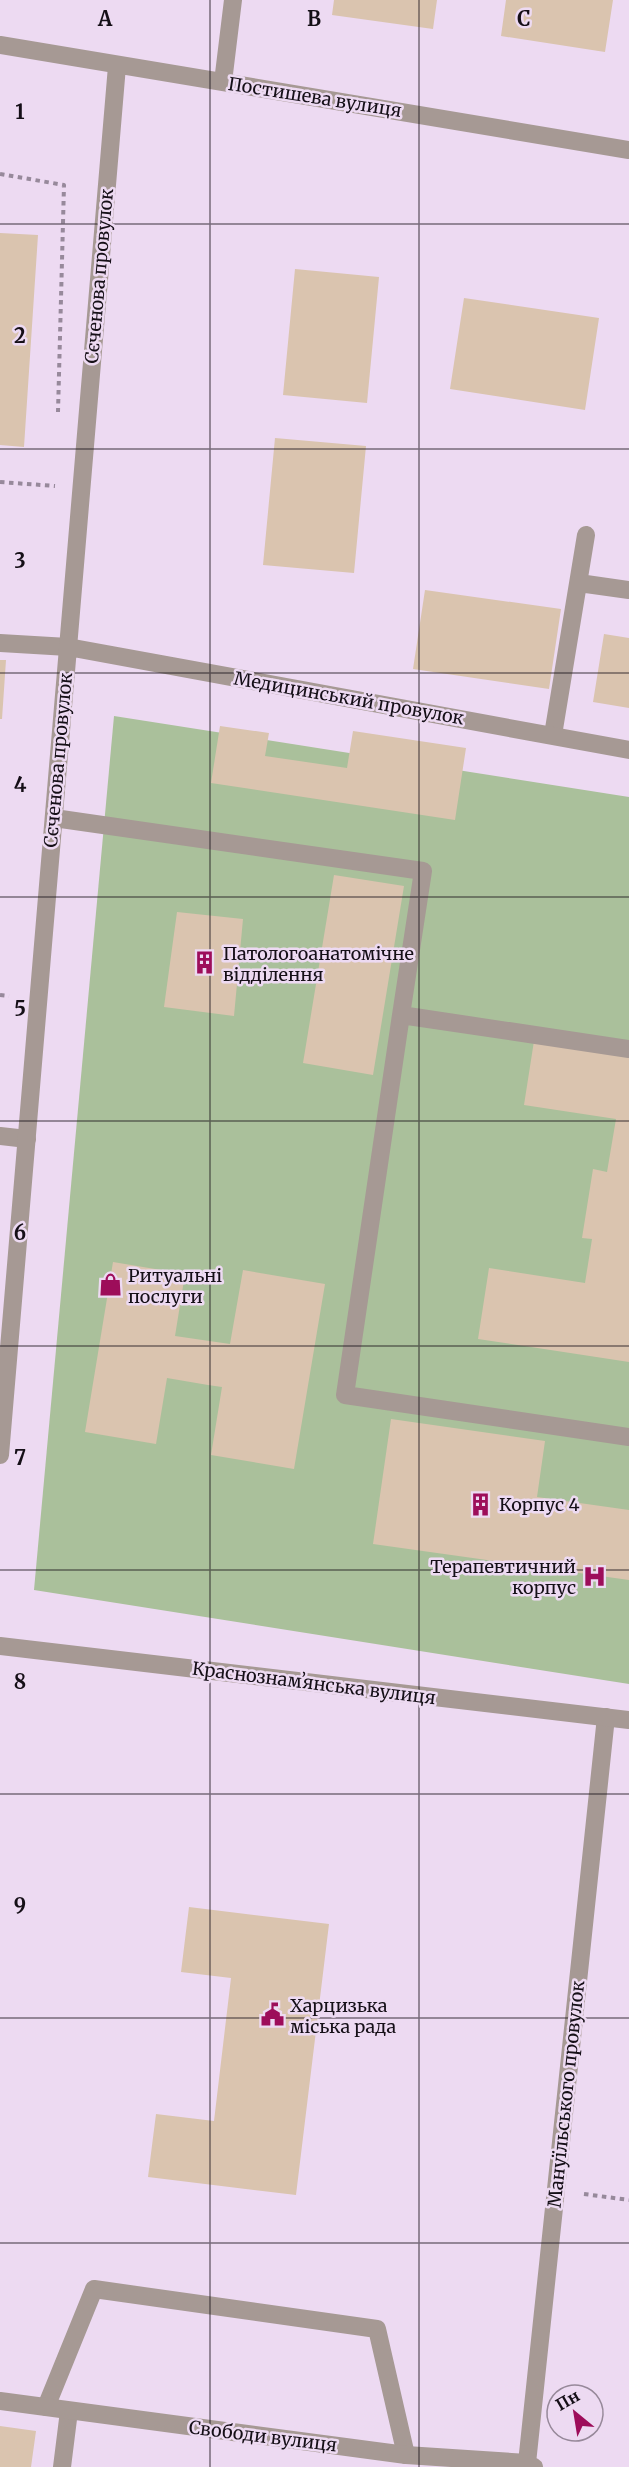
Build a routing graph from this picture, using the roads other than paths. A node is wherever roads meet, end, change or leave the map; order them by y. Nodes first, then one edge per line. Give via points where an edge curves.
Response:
1 (233, 0) edge
2 (0, 45) edge
3 (117, 66) junction
4 (223, 82) junction
5 (629, 150) edge
6 (586, 535) dead end
7 (579, 583) junction
8 (629, 591) edge
9 (0, 643) edge
10 (68, 647) junction
11 (554, 735) junction
12 (629, 750) edge
13 (54, 818) junction
14 (401, 1015) junction
15 (629, 1048) edge
16 (0, 1136) edge
17 (27, 1139) junction
18 (629, 1437) edge
19 (0, 1455) edge
20 (0, 1646) edge
21 (606, 1717) junction
22 (629, 1720) edge
23 (0, 2401) edge
24 (46, 2407) junction
25 (69, 2411) junction
26 (406, 2455) junction
27 (531, 2465) edge
28 (62, 2467) edge

1 - 4 street
2 - 3 street, Постишева вулиця
3 - 4 street, Постишева вулиця
3 - 10 street, Сєченова провулок
4 - 5 street, Постишева вулиця
6 - 7 street
7 - 8 street
7 - 11 street
9 - 10 street, Медицинський провулок
10 - 11 street, Медицинський провулок
10 - 13 street, Сєченова провулок
11 - 12 street, Медицинський провулок
13 - 14 street via 423,871
13 - 17 street, Сєченова провулок
14 - 15 street
14 - 18 street via 345,1395
16 - 17 street
17 - 19 street, Сєченова провулок
20 - 21 street, Краснознамʼянська вулиця
21 - 22 street, Краснознамʼянська вулиця
21 - 27 street, Мануїльського провулок
23 - 24 street, Свободи вулиця
24 - 25 street, Свободи вулиця
24 - 26 street via 94,2289 377,2329
25 - 26 street, Свободи вулиця
25 - 28 street
26 - 27 street, Свободи вулиця

